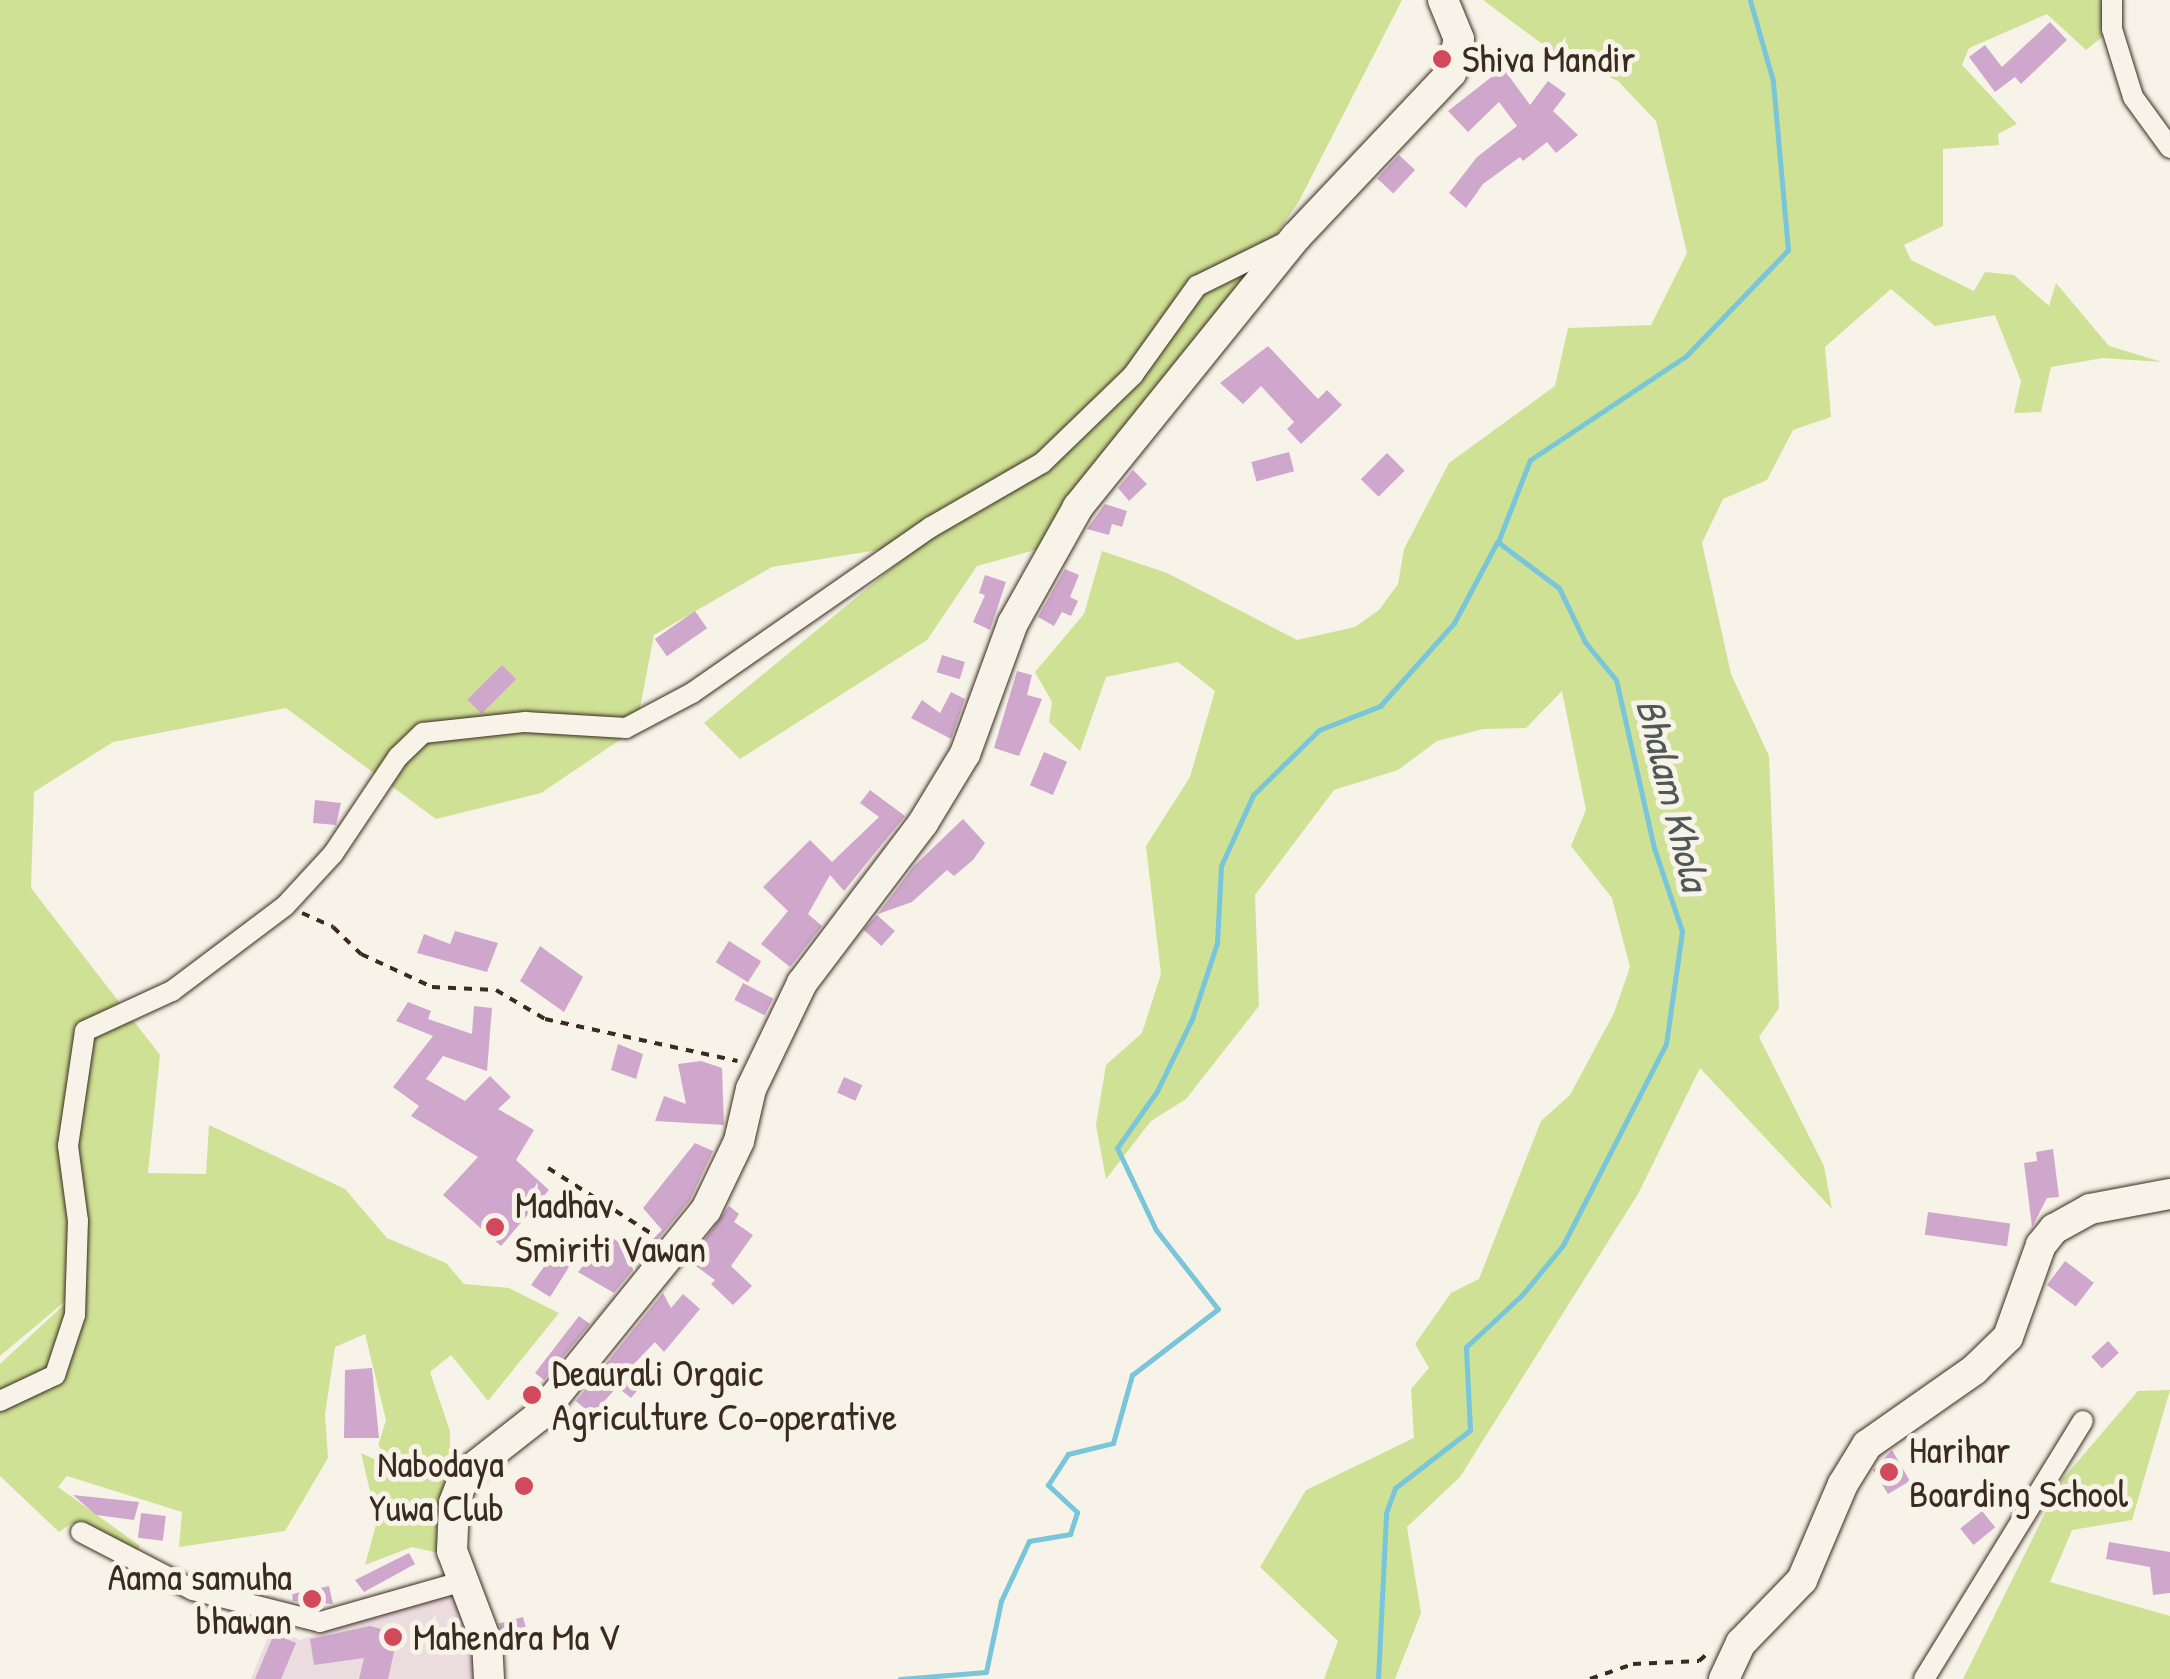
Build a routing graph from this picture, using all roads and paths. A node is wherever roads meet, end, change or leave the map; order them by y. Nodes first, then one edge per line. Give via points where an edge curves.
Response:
1 (1443, 0) edge
2 (2112, 0) edge
3 (2170, 148) edge
4 (1296, 237) junction
5 (285, 906) junction
6 (759, 1071) junction
7 (548, 1168) dead end
8 (2170, 1194) edge
9 (677, 1248) junction
10 (0, 1400) edge
11 (2083, 1421) dead end
12 (81, 1532) dead end
13 (460, 1582) junction
14 (1712, 1650) dead end
15 (489, 1679) edge
16 (1590, 1679) edge
17 (1724, 1679) edge
18 (1924, 1679) edge

1 - 4 main road via 1459,38 1451,73
2 - 3 street via 2112,29 2133,98
4 - 5 street via 1197,286 1133,375 1042,463 931,526 692,693 626,728 526,722 422,733 398,757 334,854
4 - 6 main road via 1078,507 1014,623 965,754 923,822 821,949
5 - 6 path via 333,927 361,954 432,988 496,990 545,1019 722,1054
5 - 10 street via 172,990 85,1032 68,1146 78,1221 75,1315 54,1375
6 - 9 main road via 722,1183
7 - 9 path
8 - 17 main road via 2090,1209 2054,1230 2041,1245 2008,1337 1974,1370 1867,1445 1802,1580 1741,1643
9 - 13 main road via 540,1416 465,1474 451,1523
11 - 18 street
12 - 13 street via 194,1590 320,1622
13 - 15 main road via 487,1643
14 - 16 path via 1698,1662 1633,1664

